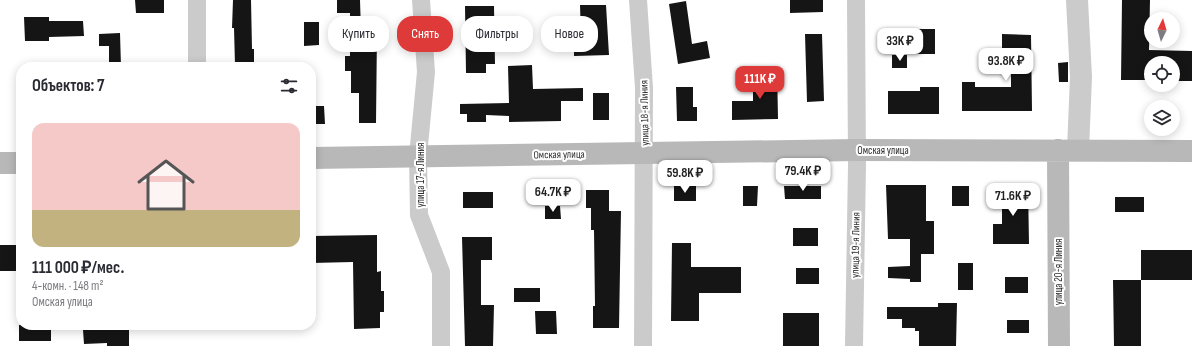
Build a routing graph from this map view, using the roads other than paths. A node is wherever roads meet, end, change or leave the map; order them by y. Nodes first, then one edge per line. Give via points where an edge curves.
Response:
1 (196, 0) edge
2 (421, 0) edge
3 (638, 0) edge
4 (856, 0) edge
5 (1077, 0) edge
6 (198, 62) edge
7 (857, 150) junction
8 (1068, 150) junction
9 (1192, 151) edge
10 (645, 152) junction
11 (418, 156) junction
12 (316, 158) edge
13 (0, 163) edge
14 (16, 163) edge
15 (441, 346) edge
16 (642, 346) edge
17 (854, 346) edge
18 (1058, 346) edge

1 - 6 street
2 - 11 street, улица 17-я Линия via 426,72
3 - 10 street, улица 18-я Линия via 644,73
4 - 7 street, улица 19-я Линия
5 - 8 street, улица 20-я Линия via 1081,77
7 - 8 main road, Омская улица
7 - 10 main road, Омская улица
7 - 17 street, улица 19-я Линия
8 - 9 main road, Омская улица
8 - 18 main road, улица 20-я Линия
10 - 11 main road, Омская улица
10 - 16 street, улица 18-я Линия
11 - 12 main road, Омская улица
11 - 15 street, улица 17-я Линия via 419,215 441,272
13 - 14 main road

